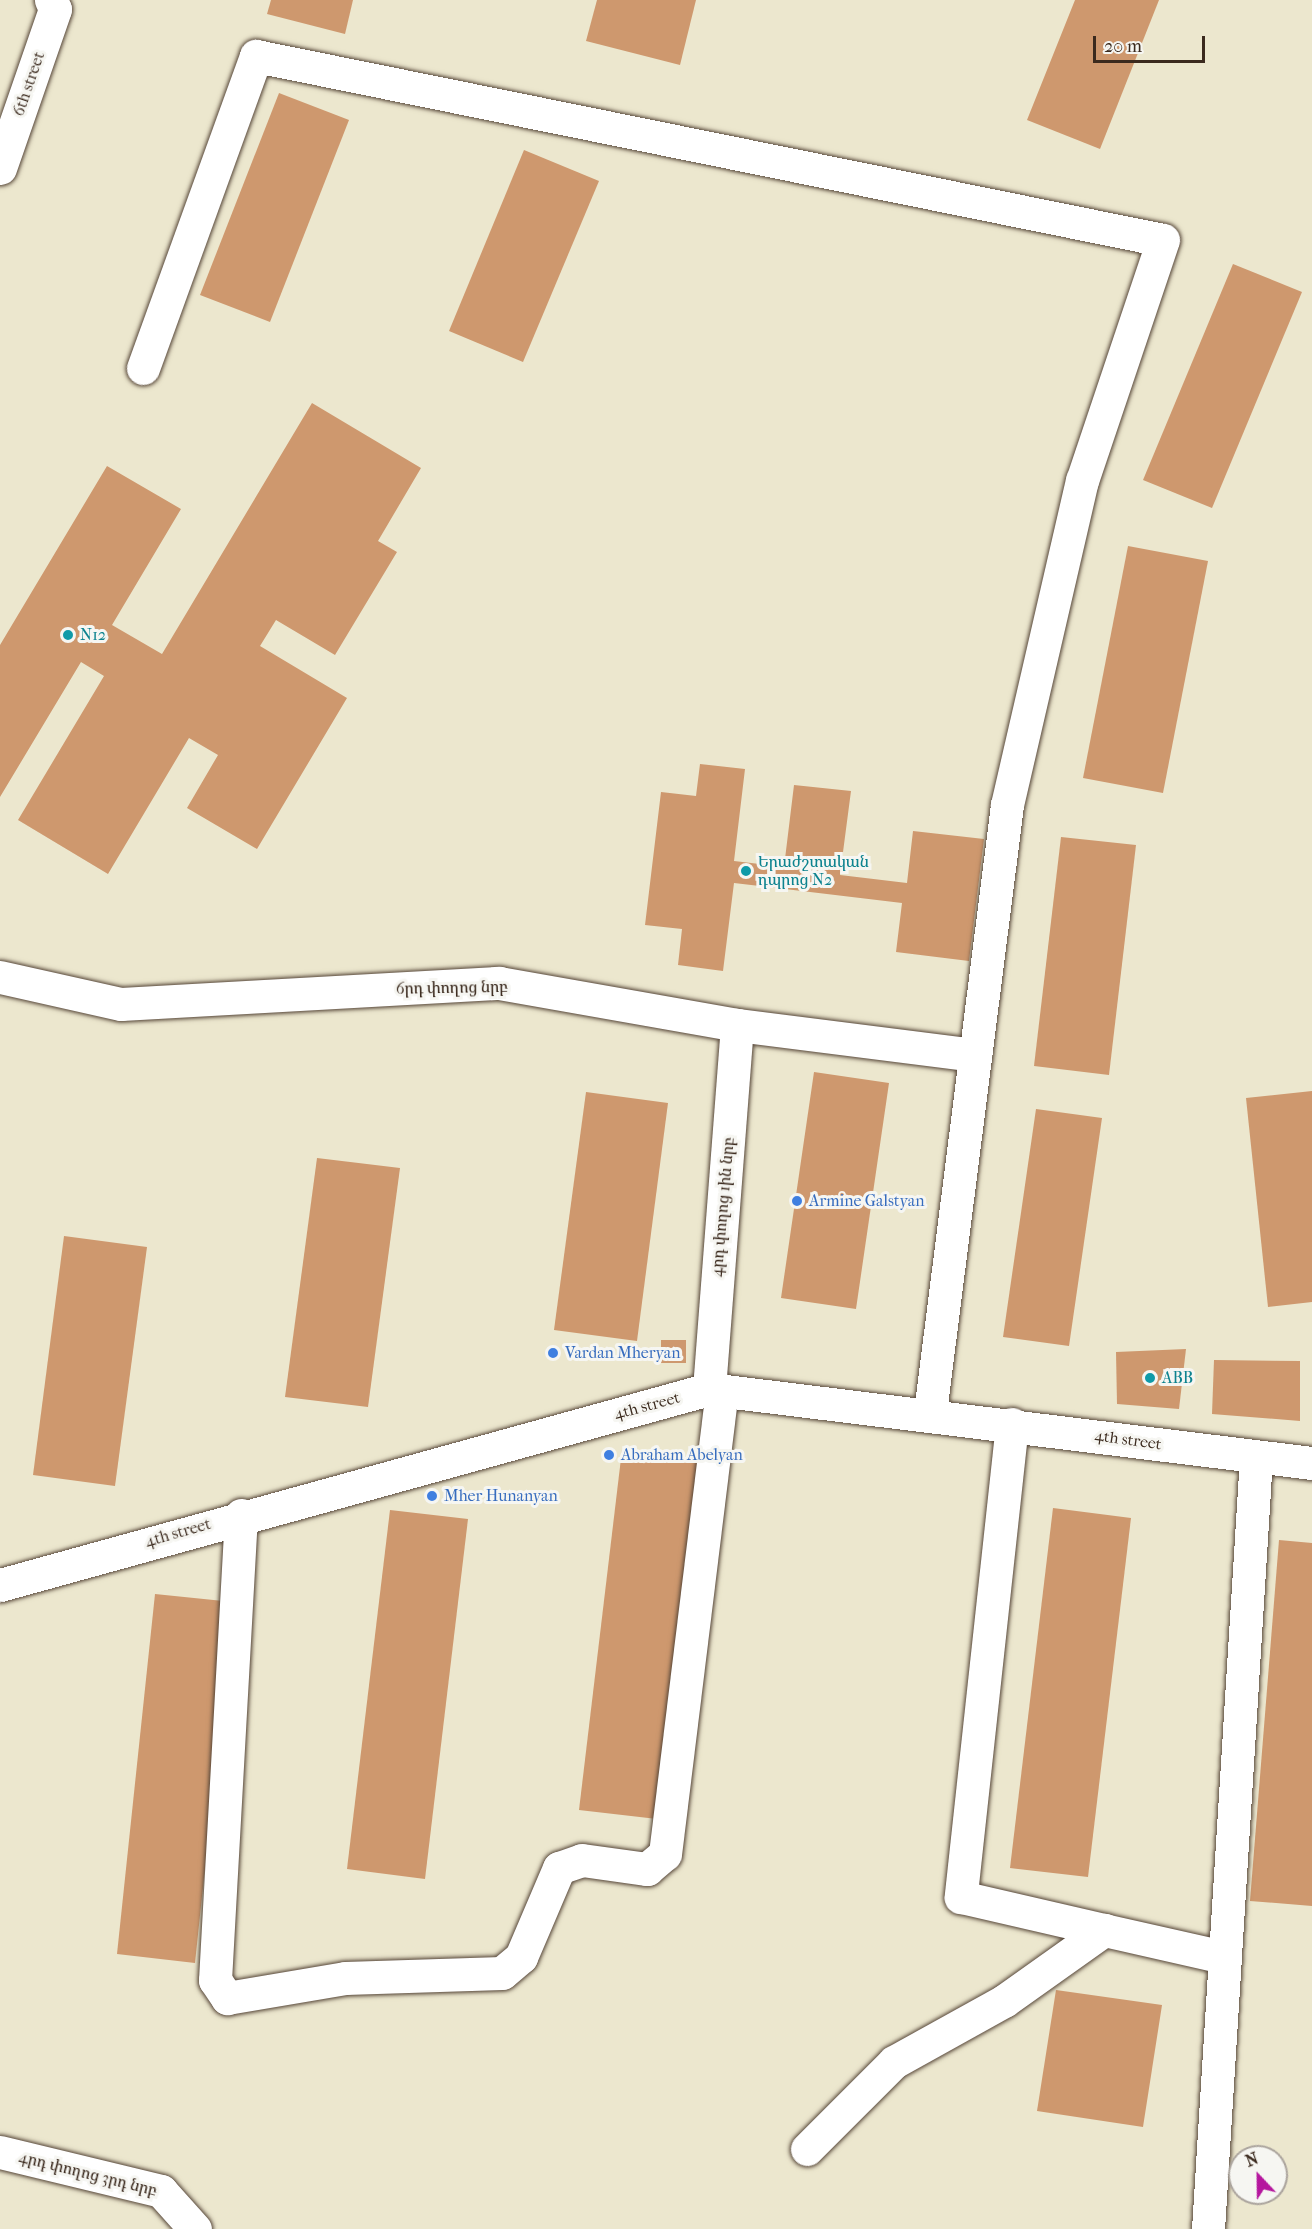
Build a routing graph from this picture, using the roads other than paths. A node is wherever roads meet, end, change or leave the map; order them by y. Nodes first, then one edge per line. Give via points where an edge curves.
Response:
1 (51, 0) edge
2 (0, 168) edge
3 (143, 368) dead end
4 (0, 977) edge
5 (737, 1025) junction
6 (975, 1055) junction
7 (716, 1390) junction
8 (930, 1412) junction
9 (1012, 1424) junction
10 (1256, 1458) junction
11 (1312, 1463) edge
12 (241, 1515) junction
13 (0, 1585) edge
14 (1104, 1930) junction
15 (1224, 1957) junction
16 (807, 2150) dead end
17 (0, 2152) edge
18 (195, 2229) edge
19 (1208, 2229) edge

1 - 2 street, 6th street via 55,9
3 - 6 street via 256,56 1163,240 1082,480 1007,805
4 - 5 street, 6րդ փողոց նրբ via 121,1004 499,984
5 - 6 street, 6րդ փողոց նրբ
5 - 7 street, 4րդ փողոց 1ին նրբ
6 - 8 street
7 - 8 street, 4th street
7 - 12 street, 4th street
7 - 12 street, 4րդ փողոց 1ին նրբ via 665,1854 647,1869 582,1860 559,1868 521,1958 502,1973 345,1978 227,1998 215,1980
8 - 9 street, 4th street
9 - 10 street, 4th street
9 - 14 street via 961,1897
10 - 11 street, 4th street
10 - 15 street
12 - 13 street, 4th street
14 - 15 street
14 - 16 street via 1004,2001 894,2062
15 - 19 street
17 - 18 street, 4րդ փողոց 3րդ նրբ via 161,2191

